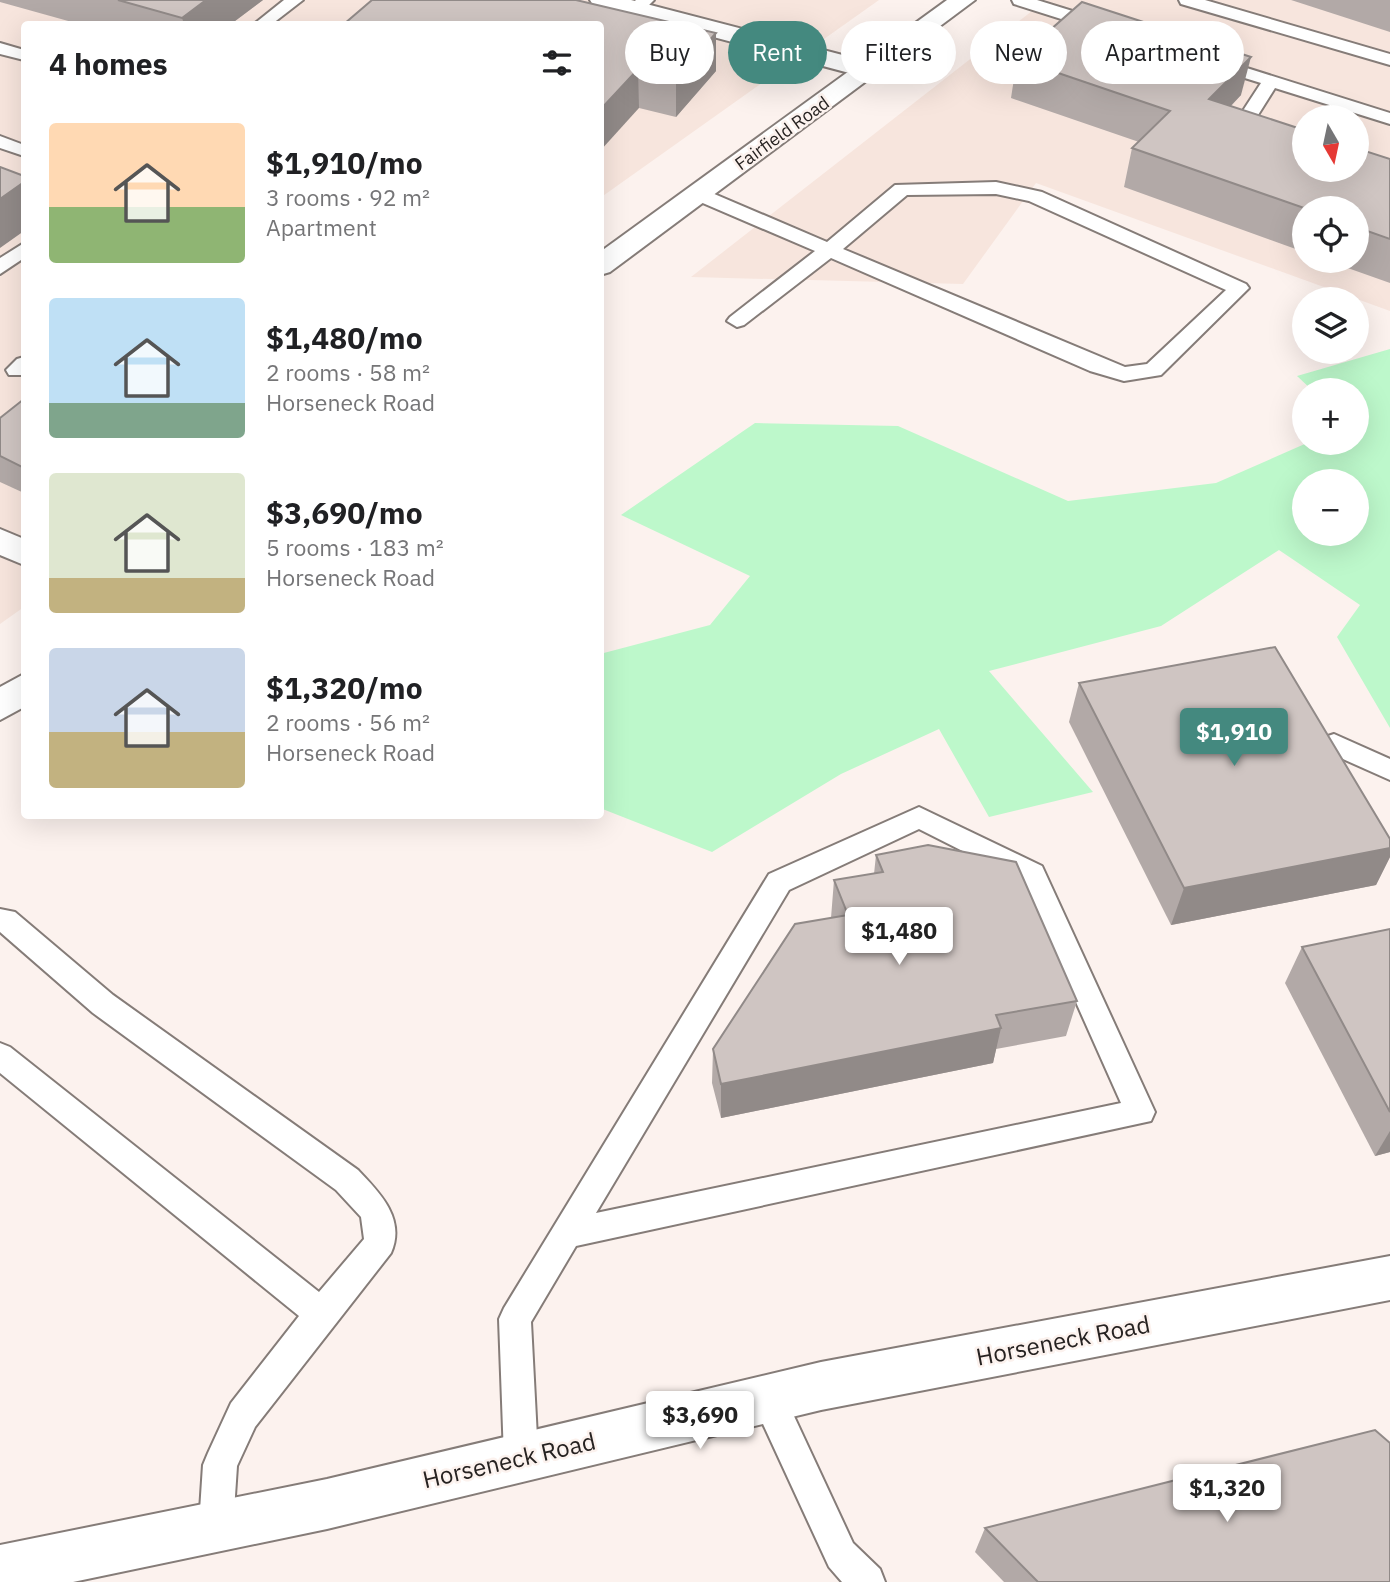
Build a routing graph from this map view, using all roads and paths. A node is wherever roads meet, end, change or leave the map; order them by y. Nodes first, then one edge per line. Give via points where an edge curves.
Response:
1 (295, 0) edge
2 (602, 0) edge
3 (963, 0) edge
4 (1020, 0) edge
5 (1187, 0) edge
6 (641, 4) edge
7 (266, 21) edge
8 (934, 21) edge
9 (1084, 21) edge
10 (0, 48) edge
11 (21, 54) edge
12 (1390, 60) edge
13 (841, 62) edge
14 (1244, 72) edge
15 (1271, 81) junction
16 (849, 84) edge
17 (1390, 119) edge
18 (0, 142) edge
19 (1292, 142) edge
20 (21, 150) edge
21 (698, 194) junction
22 (829, 250) junction
23 (21, 251) edge
24 (604, 263) edge
25 (0, 268) edge
26 (737, 321) dead end
27 (0, 541) edge
28 (21, 552) edge
29 (21, 690) edge
30 (0, 706) edge
31 (1334, 744) edge
32 (1390, 770) edge
33 (0, 920) edge
34 (0, 1056) edge
35 (566, 1234) junction
36 (1390, 1278) edge
37 (321, 1314) junction
38 (768, 1398) junction
39 (521, 1457) junction
40 (216, 1527) junction
41 (68, 1570) edge
42 (0, 1571) edge
43 (867, 1582) edge

1 - 7 lane
2 - 6 street
3 - 8 street, Fairfield Road
4 - 9 lane
5 - 12 lane
6 - 13 street
10 - 11 lane
14 - 15 lane
15 - 17 lane
15 - 19 lane via 1242,126
16 - 21 street, Fairfield Road
18 - 20 lane
21 - 22 lane
21 - 24 street, Fairfield Road
22 - 22 lane via 902,189 996,188 1035,196 1239,288 1153,370 1125,374
22 - 26 lane
23 - 25 lane
27 - 28 street
29 - 30 street
31 - 32 lane
33 - 37 lane via 103,1004 346,1180 376,1211 380,1243
34 - 37 lane
35 - 35 lane via 779,882 919,817 1032,874 1140,1112
35 - 39 lane via 515,1319
36 - 38 street, Horseneck Road
37 - 40 lane via 243,1415 220,1465
38 - 39 street, Horseneck Road
38 - 43 lane via 841,1555
39 - 40 street, Horseneck Road
40 - 41 street, Horseneck Road
41 - 42 street, Horseneck Road

